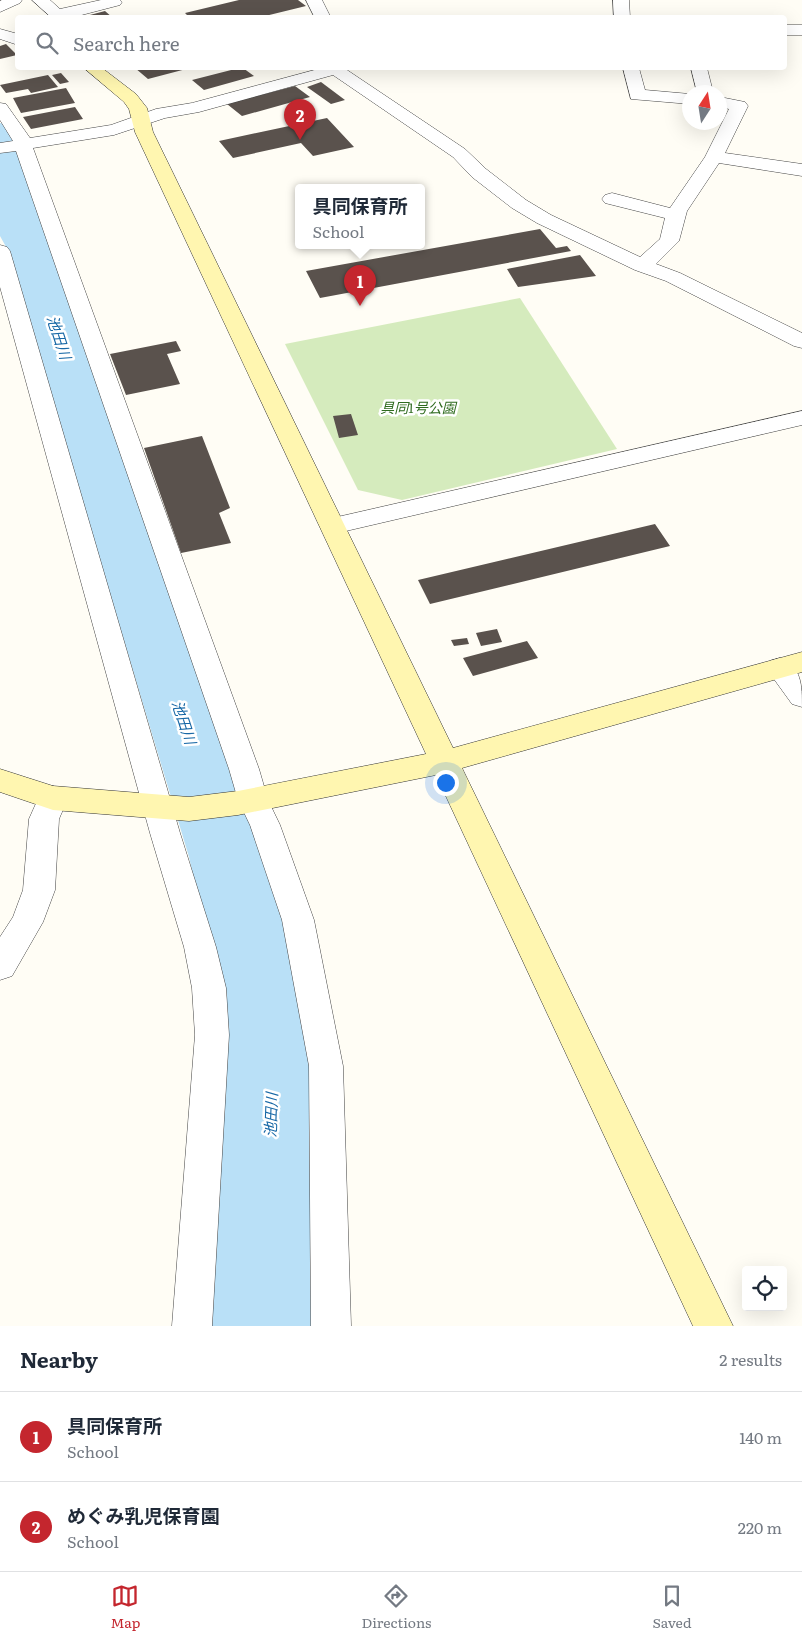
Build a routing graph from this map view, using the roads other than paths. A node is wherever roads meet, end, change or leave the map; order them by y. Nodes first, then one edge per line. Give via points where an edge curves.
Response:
1 (14, 0) edge
2 (40, 0) edge
3 (314, 0) edge
4 (621, 0) edge
5 (114, 2) dead end
6 (0, 7) edge
7 (59, 15) edge
8 (64, 15) edge
9 (322, 15) edge
10 (622, 15) edge
11 (787, 30) edge
12 (802, 30) edge
13 (0, 34) edge
14 (15, 39) edge
15 (95, 70) edge
16 (328, 70) edge
17 (338, 70) edge
18 (631, 70) edge
19 (700, 70) edge
20 (703, 85) edge
21 (682, 98) edge
22 (727, 101) edge
23 (0, 108) edge
24 (140, 120) junction
25 (727, 128) edge
26 (726, 130) edge
27 (11, 146) edge
28 (714, 156) junction
29 (802, 170) edge
30 (612, 199) dead end
31 (676, 215) junction
32 (0, 251) edge
33 (642, 266) junction
34 (802, 341) edge
35 (802, 418) edge
36 (333, 526) junction
37 (791, 665) edge
38 (802, 697) edge
39 (443, 762) junction
40 (0, 780) edge
41 (53, 798) junction
42 (246, 802) junction
43 (159, 808) junction
44 (0, 966) edge
45 (192, 1326) edge
46 (331, 1326) edge
47 (713, 1326) edge

1 - 6 street
2 - 7 street
3 - 9 street
4 - 10 street
5 - 8 street
11 - 12 street
13 - 14 street
15 - 24 street via 130,98 138,108
16 - 24 street
17 - 33 street via 459,153 519,204
18 - 21 street via 637,95
19 - 20 street
22 - 25 street via 741,98
23 - 27 street via 20,136
24 - 27 street via 114,130
24 - 36 street
26 - 28 street
27 - 42 street via 241,759
28 - 29 street
28 - 31 street
30 - 31 street
31 - 33 street via 668,241
32 - 43 street
33 - 34 street via 673,277
35 - 36 street
36 - 39 street
37 - 38 street
37 - 39 street
39 - 42 street
39 - 47 street
40 - 41 street
41 - 43 street
41 - 44 street via 44,819 39,890 27,922
42 - 43 street via 189,809
42 - 46 street via 266,825 298,920 326,1066
43 - 45 street via 200,947 209,988 212,1035

